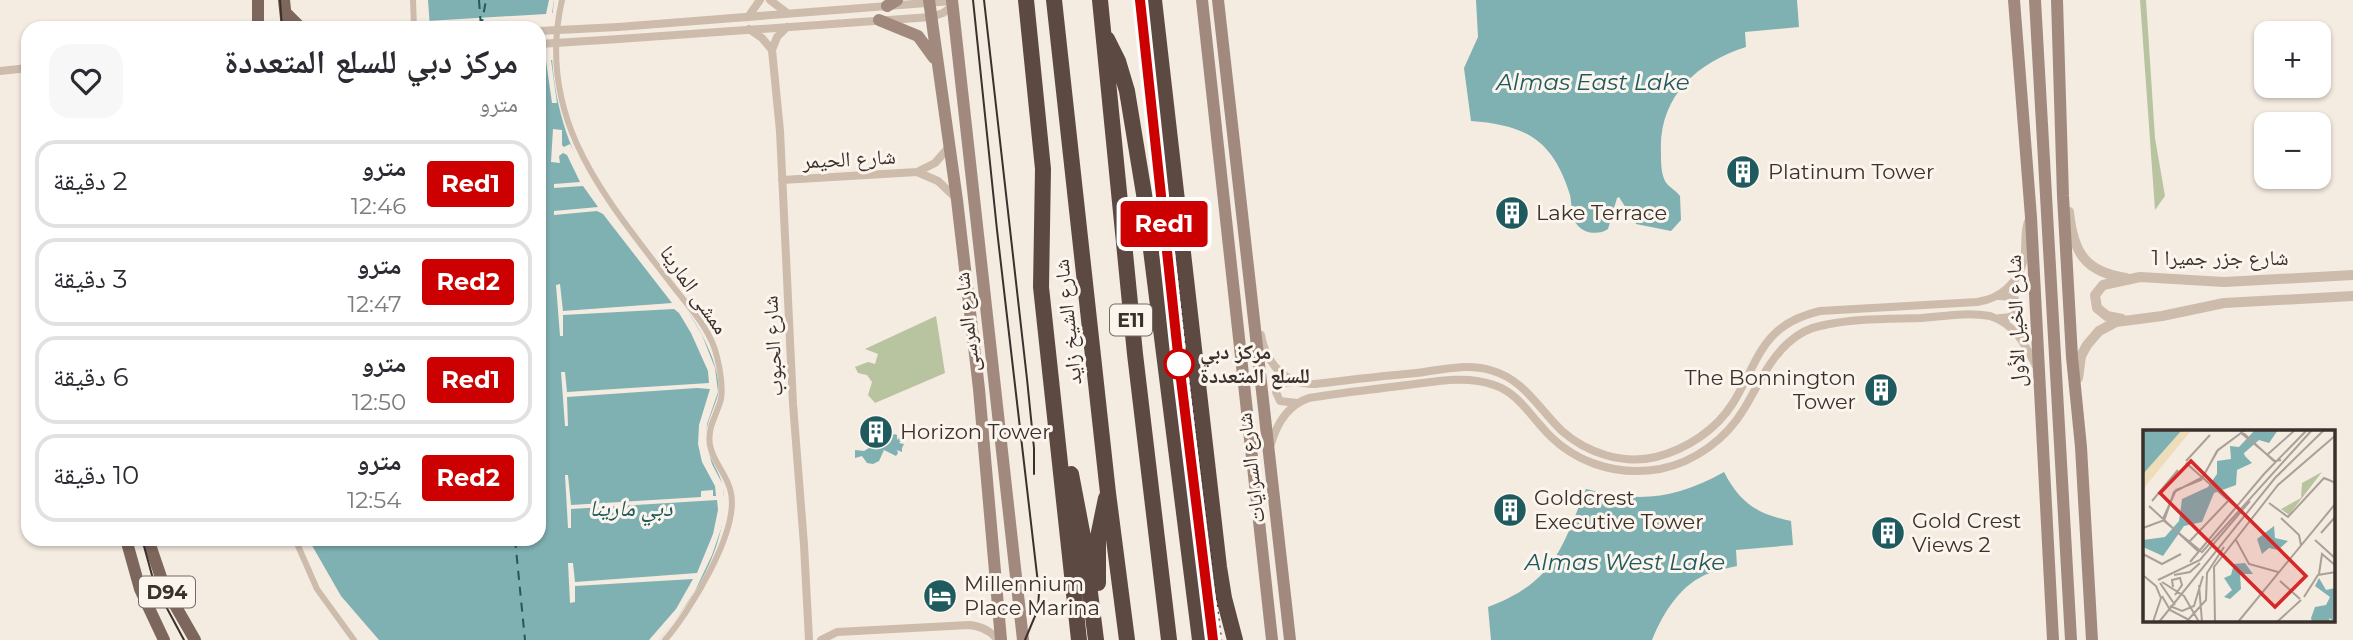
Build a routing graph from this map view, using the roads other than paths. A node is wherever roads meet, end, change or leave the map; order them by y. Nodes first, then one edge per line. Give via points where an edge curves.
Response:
1 (258, 0) edge
2 (412, 0) edge
3 (562, 0) edge
4 (760, 0) edge
5 (769, 0) edge
6 (1027, 0) edge
7 (1054, 0) edge
8 (1100, 0) edge
9 (1154, 0) edge
10 (1202, 0) edge
11 (1218, 0) edge
12 (2014, 0) edge
13 (2035, 0) edge
14 (2057, 0) edge
15 (952, 2) edge
16 (892, 3) edge
17 (285, 7) edge
18 (930, 7) edge
19 (787, 13) junction
20 (748, 17) junction
21 (879, 20) junction
22 (256, 21) edge
23 (296, 21) edge
24 (414, 21) edge
25 (787, 27) junction
26 (749, 29) junction
27 (546, 31) edge
28 (1103, 34) junction
29 (546, 44) edge
30 (772, 50) junction
31 (938, 64) junction
32 (21, 69) edge
33 (0, 71) edge
34 (949, 147) junction
35 (917, 172) junction
36 (782, 180) junction
37 (2063, 196) junction
38 (957, 200) junction
39 (2031, 216) junction
40 (1247, 257) junction
41 (1230, 260) junction
42 (2353, 275) edge
43 (2128, 278) junction
44 (1997, 296) junction
45 (2353, 296) edge
46 (1252, 314) junction
47 (1997, 318) junction
48 (2125, 319) junction
49 (2039, 373) junction
50 (1296, 382) junction
51 (1297, 402) junction
52 (2077, 414) junction
53 (1057, 428) junction
54 (1268, 454) junction
55 (1108, 493) junction
56 (128, 546) edge
57 (150, 546) edge
58 (298, 546) edge
59 (348, 633) junction
60 (164, 640) edge
61 (195, 640) edge
62 (340, 640) edge
63 (354, 640) edge
64 (665, 640) edge
65 (809, 640) edge
66 (821, 640) edge
67 (1000, 640) edge
68 (1023, 640) edge
69 (1079, 640) edge
70 (1096, 640) edge
71 (1103, 640) edge
72 (1127, 640) edge
73 (1168, 640) edge
74 (1200, 640) edge
75 (1235, 640) edge
76 (1272, 640) edge
77 (1290, 640) edge
78 (2053, 640) edge
79 (2071, 640) edge
80 (2092, 640) edge

1 - 22 main road
2 - 24 street
3 - 64 street, ممشى المارينا via 556,61 574,141 609,203 702,324 717,355 722,393 709,442 732,494 732,509 706,578
4 - 20 street
5 - 19 street
6 - 53 highway via 1043,169 1041,287
7 - 55 highway, شارع الشيخ زايد / E11
8 - 28 highway, E11
9 - 75 highway via 1219,567
10 - 41 main road, شارع السرايات
11 - 40 main road, شارع السرايات
12 - 39 main road, شارع الخيل الأول
13 - 79 main road, شارع الخيل الأول
14 - 37 main road
15 - 18 street
15 - 18 street via 943,13
15 - 68 main road, شارع المرسى
16 - 18 street
16 - 19 street
17 - 23 main road
18 - 21 street
18 - 31 main road, شارع المرسى
19 - 20 street
20 - 27 street, bridge
21 - 25 street
21 - 31 main road via 918,36
25 - 26 street
25 - 30 street
26 - 29 street, bridge
26 - 30 street
28 - 73 highway, E11
28 - 74 highway via 1124,76 1132,117
30 - 36 street, شارع الحبوب
31 - 34 main road, شارع المرسى
32 - 33 street
34 - 35 street, شارع الحيمر via 935,163
34 - 38 main road, شارع المرسى
35 - 36 street, شارع الحيمر
35 - 38 street, شارع الحيمر via 938,181
36 - 65 street, شارع الحبوب
37 - 43 street via 2080,253 2105,272
37 - 52 main road
38 - 67 main road, شارع المرسى via 979,389
39 - 44 street via 2025,229 2021,270
39 - 49 main road, شارع الخيل الأول
40 - 41 main road
40 - 46 main road, شارع السرايات
41 - 76 main road, شارع السرايات
42 - 43 street, شارع جزر جميرا 1 via 2224,282
43 - 48 street via 2103,285 2095,295 2101,313
44 - 47 street via 2009,295 2018,306 2011,317
44 - 50 street via 1977,302 1820,311 1796,318 1766,341 1732,405 1706,432 1674,451 1639,460 1585,446 1562,431 1523,387 1488,369 1461,367 1315,384
45 - 48 street, شارع جزر جميرا 1 via 2239,302
46 - 50 street via 1269,360
46 - 54 main road, شارع السرايات
47 - 49 street via 2021,339
47 - 51 street via 1865,320 1809,329 1780,351 1743,411 1716,443 1659,469 1623,470 1578,458 1553,440 1516,397 1484,382 1433,382
48 - 52 street via 2099,331 2081,356
49 - 78 main road, شارع الخيل الأول
50 - 51 street via 1281,383 1276,392 1280,401
51 - 54 street via 1276,427
52 - 80 main road
53 - 69 highway
53 - 70 highway via 1068,456 1083,537
54 - 77 main road, شارع السرايات
55 - 71 highway via 1098,537
55 - 72 highway, شارع الشيخ زايد / E11
56 - 60 main road, D94 via 140,589
57 - 61 main road, D94 via 164,586
58 - 59 street via 317,589
59 - 62 street
59 - 63 street
66 - 67 street via 837,632 969,625 980,626

